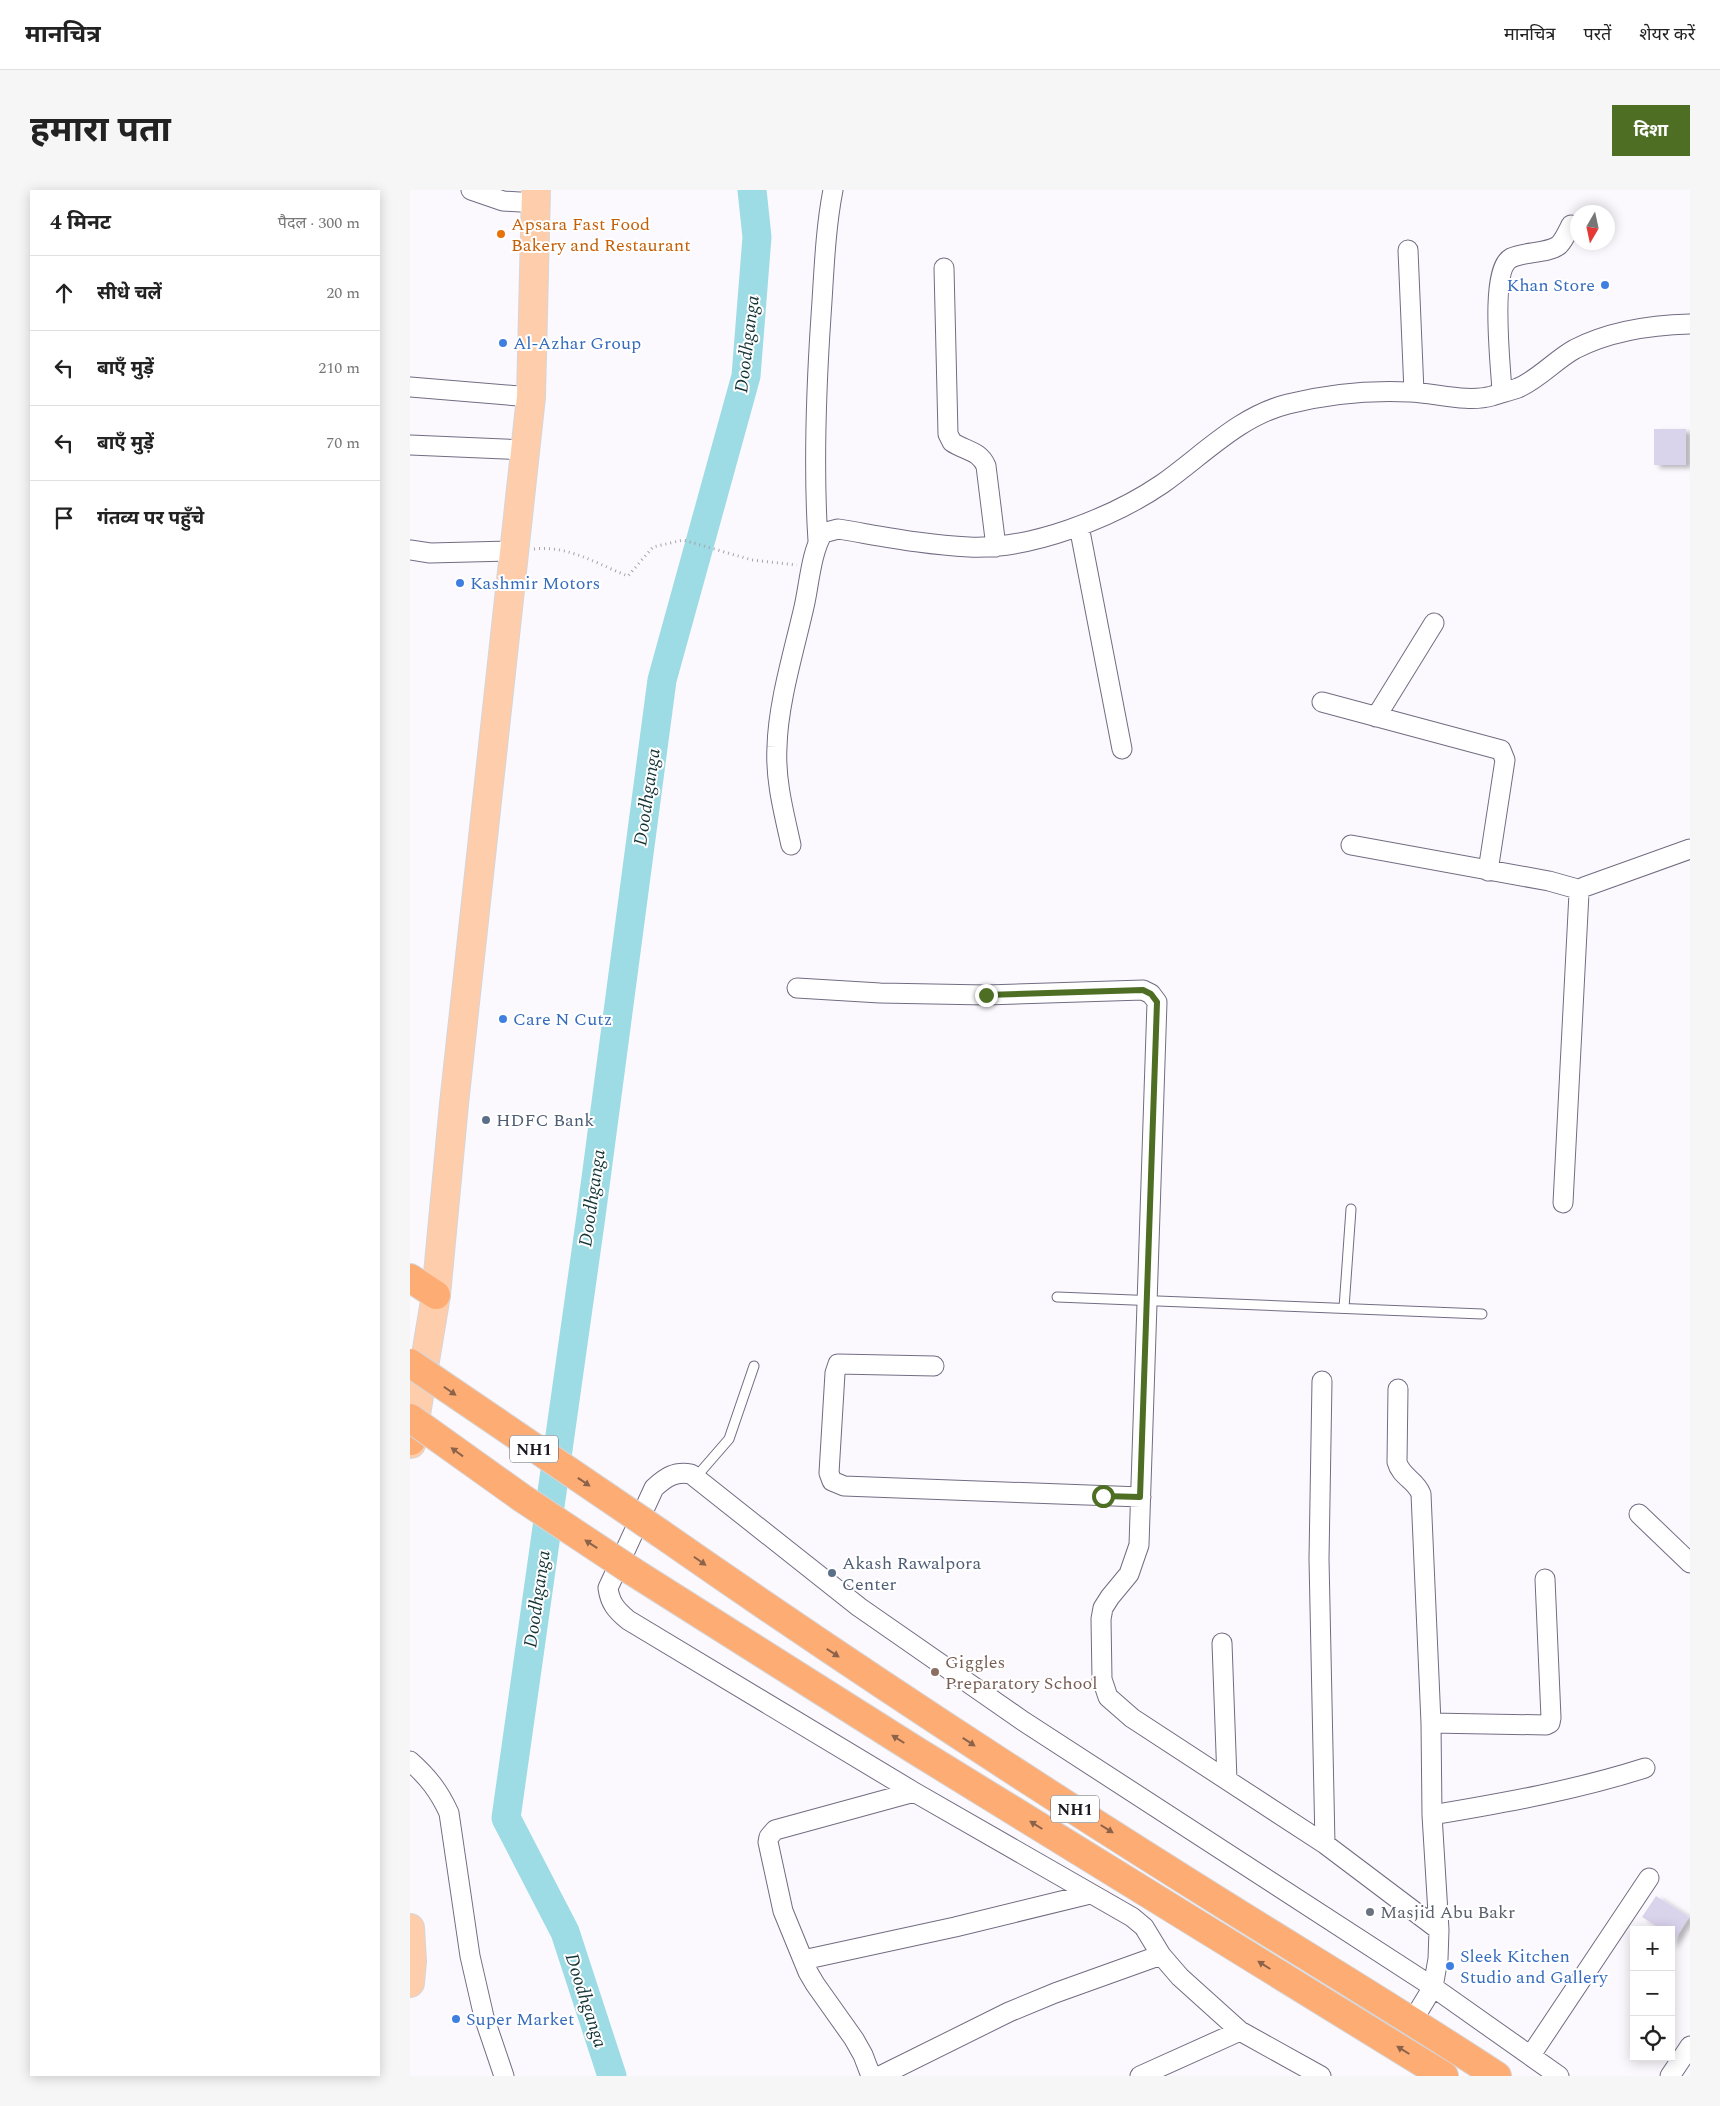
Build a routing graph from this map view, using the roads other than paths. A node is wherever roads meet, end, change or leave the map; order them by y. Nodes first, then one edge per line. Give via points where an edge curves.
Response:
1 (471, 190) edge
2 (833, 190) edge
3 (536, 196) edge
4 (1570, 227) edge
5 (1408, 250) dead end
6 (944, 268) dead end
7 (1690, 324) edge
8 (410, 387) edge
9 (1414, 392) junction
10 (1502, 392) junction
11 (531, 397) junction
12 (410, 445) edge
13 (525, 450) junction
14 (1079, 526) junction
15 (818, 541) junction
16 (996, 547) junction
17 (410, 550) edge
18 (513, 551) junction
19 (1434, 622) dead end
20 (1322, 702) dead end
21 (1376, 716) junction
22 (1122, 749) dead end
23 (791, 845) dead end
24 (1351, 845) dead end
25 (1690, 849) edge
26 (1488, 870) junction
27 (1581, 890) junction
28 (797, 988) dead end
29 (1563, 1203) dead end
30 (1351, 1208) dead end
31 (410, 1278) edge
32 (436, 1295) junction
33 (1056, 1297) dead end
34 (1148, 1301) junction
35 (1344, 1308) junction
36 (1482, 1314) dead end
37 (410, 1363) edge
38 (754, 1366) dead end
39 (934, 1366) dead end
40 (1322, 1381) dead end
41 (1398, 1389) dead end
42 (410, 1437) edge
43 (696, 1477) junction
44 (1140, 1497) junction
45 (1639, 1514) dead end
46 (1690, 1563) edge
47 (1545, 1579) dead end
48 (1222, 1643) dead end
49 (1431, 1723) junction
50 (410, 1761) edge
51 (1645, 1768) dead end
52 (1227, 1780) junction
53 (914, 1792) junction
54 (1432, 1815) junction
55 (1325, 1844) junction
56 (1649, 1878) dead end
57 (1090, 1894) junction
58 (410, 1928) edge
59 (1439, 1930) junction
60 (1161, 1955) junction
61 (803, 1960) junction
62 (410, 1983) edge
63 (1432, 1987) junction
64 (1413, 2020) junction
65 (1240, 2031) junction
66 (1690, 2046) edge
67 (1531, 2055) junction
68 (504, 2076) edge
69 (871, 2076) edge
70 (880, 2076) edge
71 (1140, 2076) edge
72 (1321, 2076) edge
73 (1444, 2076) edge
74 (1497, 2076) edge
75 (1559, 2076) edge
76 (1670, 2076) edge

1 - 3 street via 502,201
2 - 15 street via 818,362 814,459
3 - 11 main road
4 - 10 street via 1560,244 1551,249 1520,254 1504,264 1499,277 1498,313
5 - 9 street
6 - 16 street via 948,434 952,442 983,458
7 - 10 street via 1656,325 1603,338 1576,349 1519,387
8 - 11 street
9 - 10 street via 1466,398 1490,397
9 - 14 street via 1380,390 1341,395 1287,404 1267,411 1228,434 1139,499 1113,514
11 - 13 main road
12 - 13 street
13 - 18 main road
14 - 16 street
14 - 22 street
15 - 16 street via 823,534 838,530 944,545
15 - 23 street via 781,712 777,746 780,793
17 - 18 street via 430,553
18 - 32 main road
19 - 21 street
20 - 21 street
21 - 26 street via 1501,750 1505,760
24 - 26 street
25 - 27 street
26 - 27 street
27 - 29 street via 1577,902
28 - 34 street via 986,995 1143,990 1151,994 1157,1002 1158,1011
30 - 35 lane
31 - 32 highway
32 - 42 main road
33 - 34 lane
34 - 35 lane
34 - 44 street
35 - 36 lane
37 -> 64 highway, NH1, bridge via 805,1634 974,1745
38 - 43 lane via 729,1439
39 - 44 street via 838,1364 829,1473 832,1481 844,1486
40 - 55 street via 1319,1560
41 - 49 street via 1397,1462 1399,1471 1419,1488 1421,1494
73 -> 42 highway, NH1, bridge via 923,1755 522,1498
43 - 53 street via 682,1472 674,1474 654,1488 608,1588 609,1599 616,1610
43 - 63 street via 859,1607 1015,1715
44 - 52 street via 1139,1545 1135,1561 1103,1608 1102,1679 1108,1697 1118,1707
45 - 46 street
47 - 49 street via 1550,1723
48 - 52 street
49 - 54 street
50 - 68 street via 428,1776 449,1813 470,1956 484,2017
51 - 54 street via 1563,1790
52 - 55 street
53 - 57 street
53 - 61 street via 772,1833 767,1846 778,1892
54 - 59 street
55 - 59 street
56 - 67 street
57 - 60 street via 1132,1917 1152,1938
57 - 61 street
58 - 62 main road
59 - 63 street via 1438,1959
60 - 65 street via 1180,1977
60 - 70 street via 1009,2012
61 - 69 street via 814,1984 854,2039
63 - 64 street
63 - 67 street
64 - 74 highway, NH1
65 - 71 street
65 - 72 street
66 - 76 street
67 - 75 street

